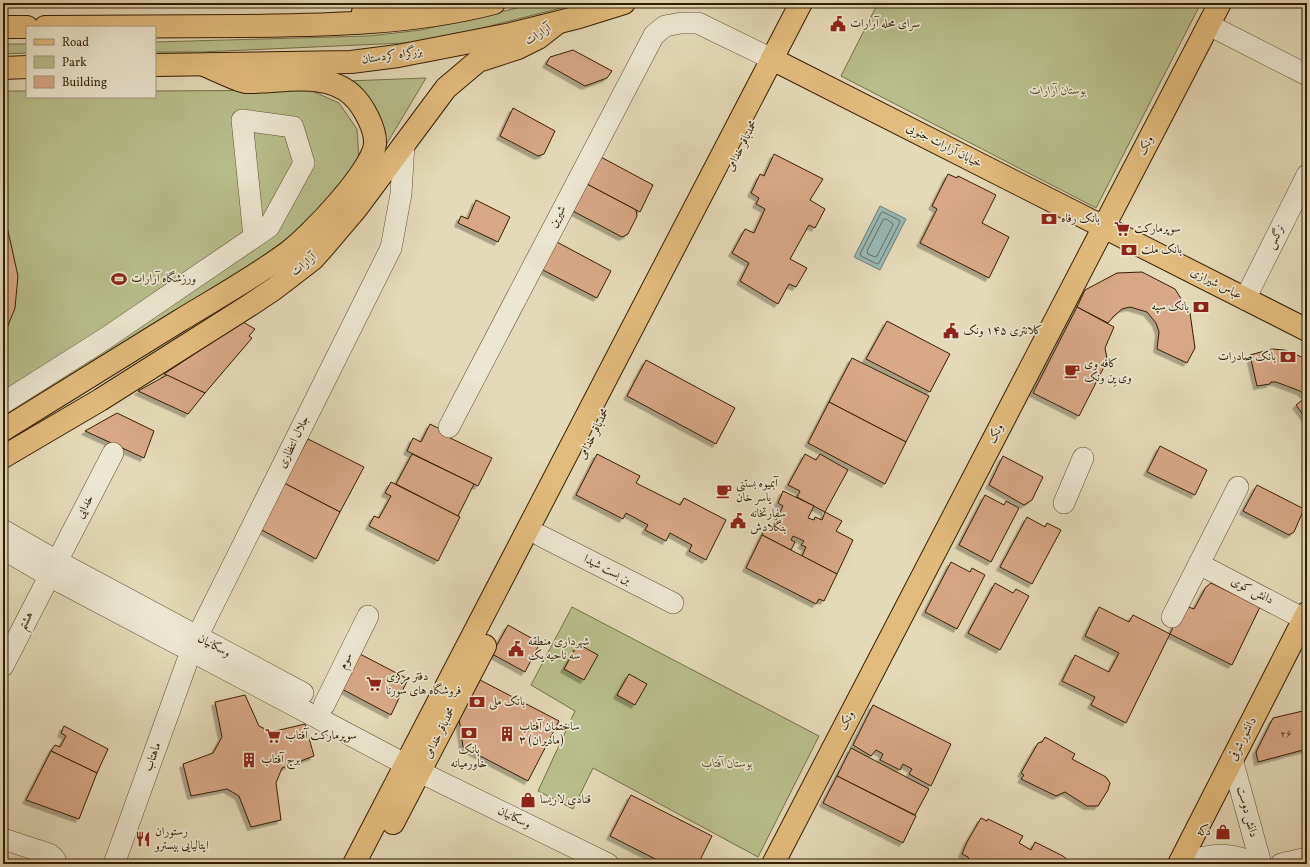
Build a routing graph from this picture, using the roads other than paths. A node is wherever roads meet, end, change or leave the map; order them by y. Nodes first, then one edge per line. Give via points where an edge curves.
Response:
1 (396, 3) edge
2 (494, 3) edge
3 (624, 3) edge
4 (801, 3) edge
5 (815, 3) edge
6 (1220, 3) edge
7 (556, 24) junction
8 (301, 25) junction
9 (1209, 25) junction
10 (156, 26) edge
11 (3, 27) edge
12 (26, 27) edge
13 (778, 62) junction
14 (156, 65) edge
15 (204, 65) junction
16 (26, 67) edge
17 (3, 68) edge
18 (1307, 75) edge
19 (404, 144) junction
20 (1307, 175) edge
21 (1104, 227) junction
22 (254, 237) junction
23 (1245, 299) junction
24 (1307, 330) edge
25 (3, 403) edge
26 (448, 427) dead end
27 (3, 430) edge
28 (113, 453) dead end
29 (3, 457) edge
30 (1083, 458) dead end
31 (1238, 486) dead end
32 (1064, 503) dead end
33 (3, 530) edge
34 (542, 536) junction
35 (3, 549) edge
36 (1199, 564) junction
37 (53, 568) junction
38 (502, 597) junction
39 (673, 603) dead end
40 (368, 616) dead end
41 (1306, 616) edge
42 (1172, 617) dead end
43 (194, 644) junction
44 (3, 666) edge
45 (324, 705) junction
46 (1232, 759) junction
47 (416, 762) junction
48 (384, 823) junction
49 (3, 839) edge
50 (1307, 858) edge
51 (775, 863) edge
52 (56, 864) edge
53 (114, 864) edge
54 (354, 864) edge
55 (371, 864) edge
56 (608, 864) edge
57 (1180, 864) edge
58 (1254, 864) edge
59 (1261, 864) edge
60 (1281, 864) edge

1 - 8 main road
2 - 8 main road via 406,20
3 - 7 main road, بزرگراه کردستان
4 - 13 main road
5 - 13 main road, محمدباقر خدامی
6 - 9 main road, ونک
7 - 15 main road, بزرگراه کردستان via 398,56 351,62
7 - 19 main road, آرارات via 538,38 518,48 478,61 464,71 446,88
8 - 10 main road
9 - 18 street
9 - 21 main road, ونک
11 - 12 main road
13 - 21 main road, خیابان آرارات جنوبی
13 - 26 street, شیرین via 698,23 665,26 654,35
13 - 34 main road, محمدباقر خدامی
13 - 38 main road, محمدباقر خدامی
14 - 15 main road, بزرگراه کردستان
15 - 27 main road, آرارات via 244,82 320,80 341,87 353,96 372,124 375,144 369,160 331,210 288,252 247,280
16 - 17 main road
19 - 29 main road, آرارات via 356,209 317,254 302,267 268,293 107,396
19 - 43 street, جلال انتظاری via 401,194 391,248
20 - 23 street, نرگس
21 - 23 main road, عباس شیرازی
21 - 51 main road, ونک
22 - 22 street via 269,227 304,163 293,127 242,120
22 - 25 street via 106,338
23 - 24 main road, عباس شیرازی
28 - 37 street, خدایی
30 - 32 street
31 - 36 street
33 - 37 street
34 - 38 main road, محمدباقر خدامی
34 - 39 street, بن بست شیدا
35 - 37 street
36 - 41 street, دانش کوی
36 - 42 street
37 - 43 street
37 - 44 street, هشتم
38 - 47 main road, محمدباقر خدامی
40 - 45 street, سوم
41 - 46 main road, دانشور شرقی
43 - 45 street, وسکانیان
43 - 47 street
43 - 53 street, ماهتاب
45 - 47 street, وسکانیان
46 - 57 main road, دانشور شرقی
46 - 59 street, دانش دوست
47 - 48 main road, محمدباقر خدامی
47 - 56 street, وسکانیان
48 - 54 main road, محمدباقر خدامی
48 - 55 main road, محمدباقر خدامی
49 - 52 street via 49,854 56,860
50 - 60 street
57 - 58 street via 1195,858 1217,856 1235,857

